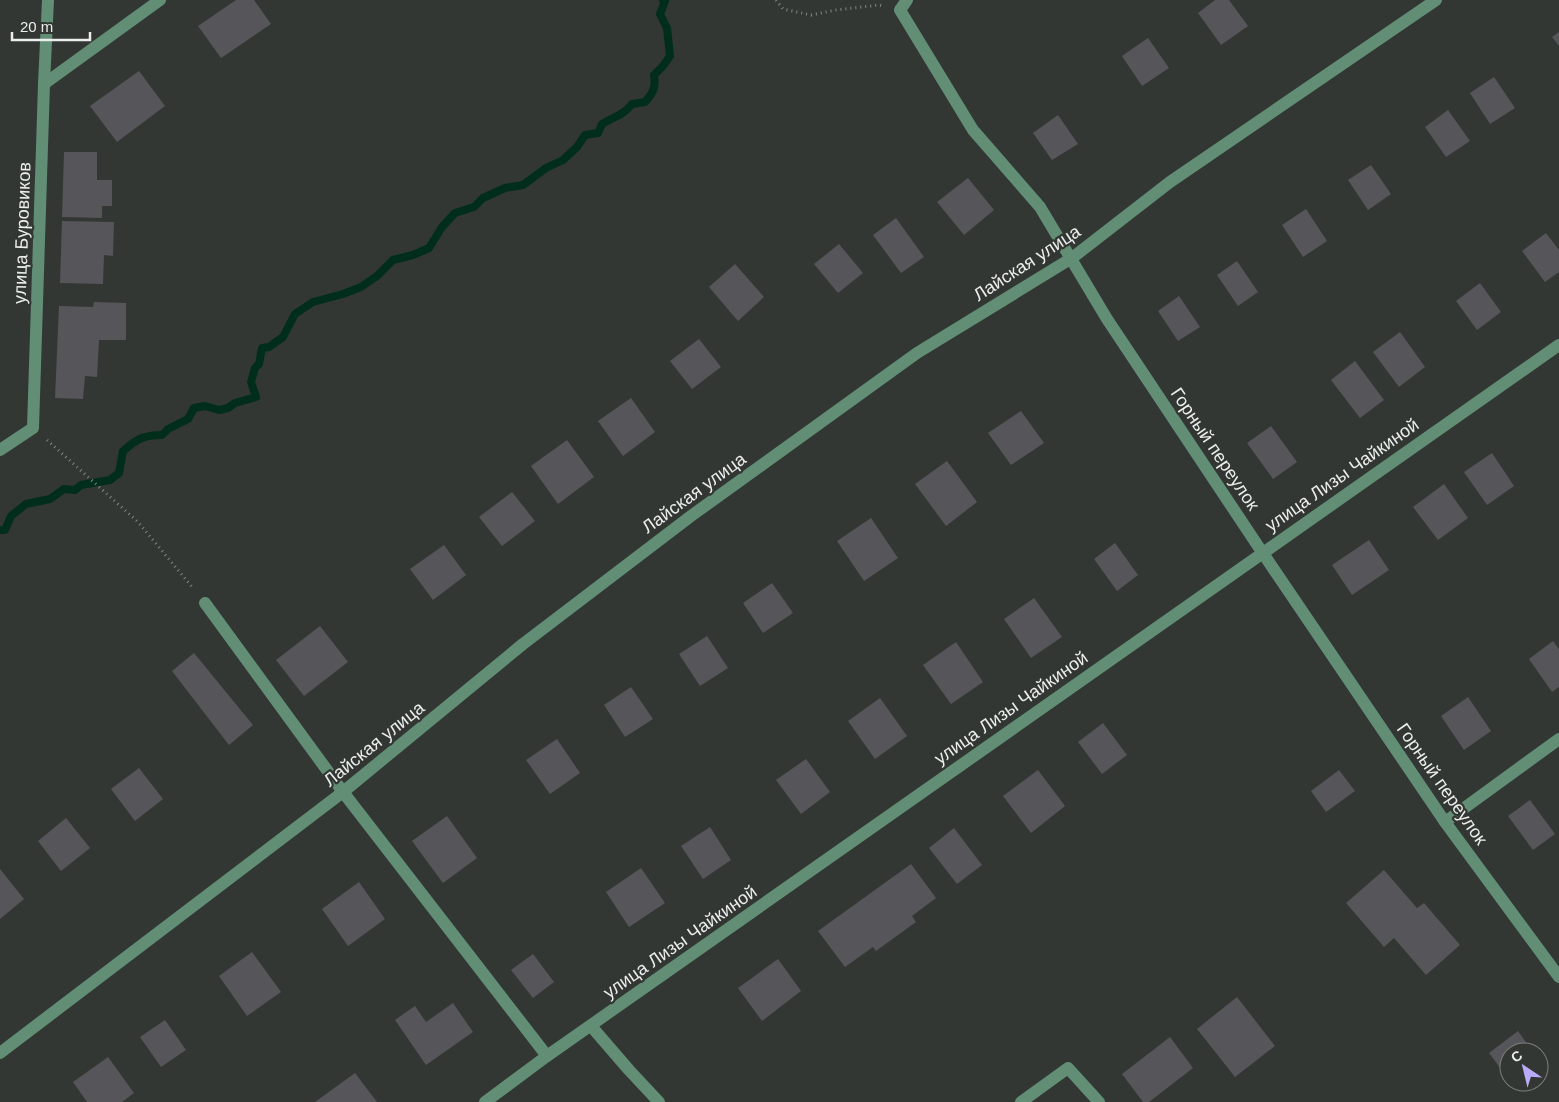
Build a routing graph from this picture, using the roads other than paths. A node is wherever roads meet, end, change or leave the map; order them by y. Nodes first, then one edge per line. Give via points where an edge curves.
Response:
1 (48, 0) edge
2 (160, 0) edge
3 (1436, 0) edge
4 (903, 5) edge
5 (44, 84) junction
6 (1072, 258) junction
7 (1559, 345) edge
8 (0, 450) edge
9 (1262, 552) junction
10 (205, 603) road end
11 (1559, 739) edge
12 (343, 792) junction
13 (1445, 822) junction
14 (1559, 977) edge
15 (591, 1026) junction
16 (0, 1053) edge
17 (547, 1056) junction
18 (485, 1102) edge
19 (659, 1102) edge
20 (1021, 1102) edge
21 (1099, 1102) edge

1 - 5 street, улица Буровиков
2 - 5 street
3 - 6 street, Лайская улица via 1170,182
4 - 6 street, Горный переулок via 973,130 1040,206
5 - 8 street, улица Буровиков via 34,428
6 - 9 street, Горный переулок via 1112,327
6 - 12 street, Лайская улица via 917,353 691,516 523,644
7 - 9 street, улица Лизы Чайкиной
9 - 13 street, Горный переулок
9 - 15 street, улица Лизы Чайкиной
10 - 12 street
11 - 13 street
12 - 16 street, Лайская улица
12 - 17 street
13 - 14 street, Горный переулок
15 - 17 street, улица Лизы Чайкиной
15 - 19 street
17 - 18 street, улица Лизы Чайкиной
20 - 21 street via 1068,1068

